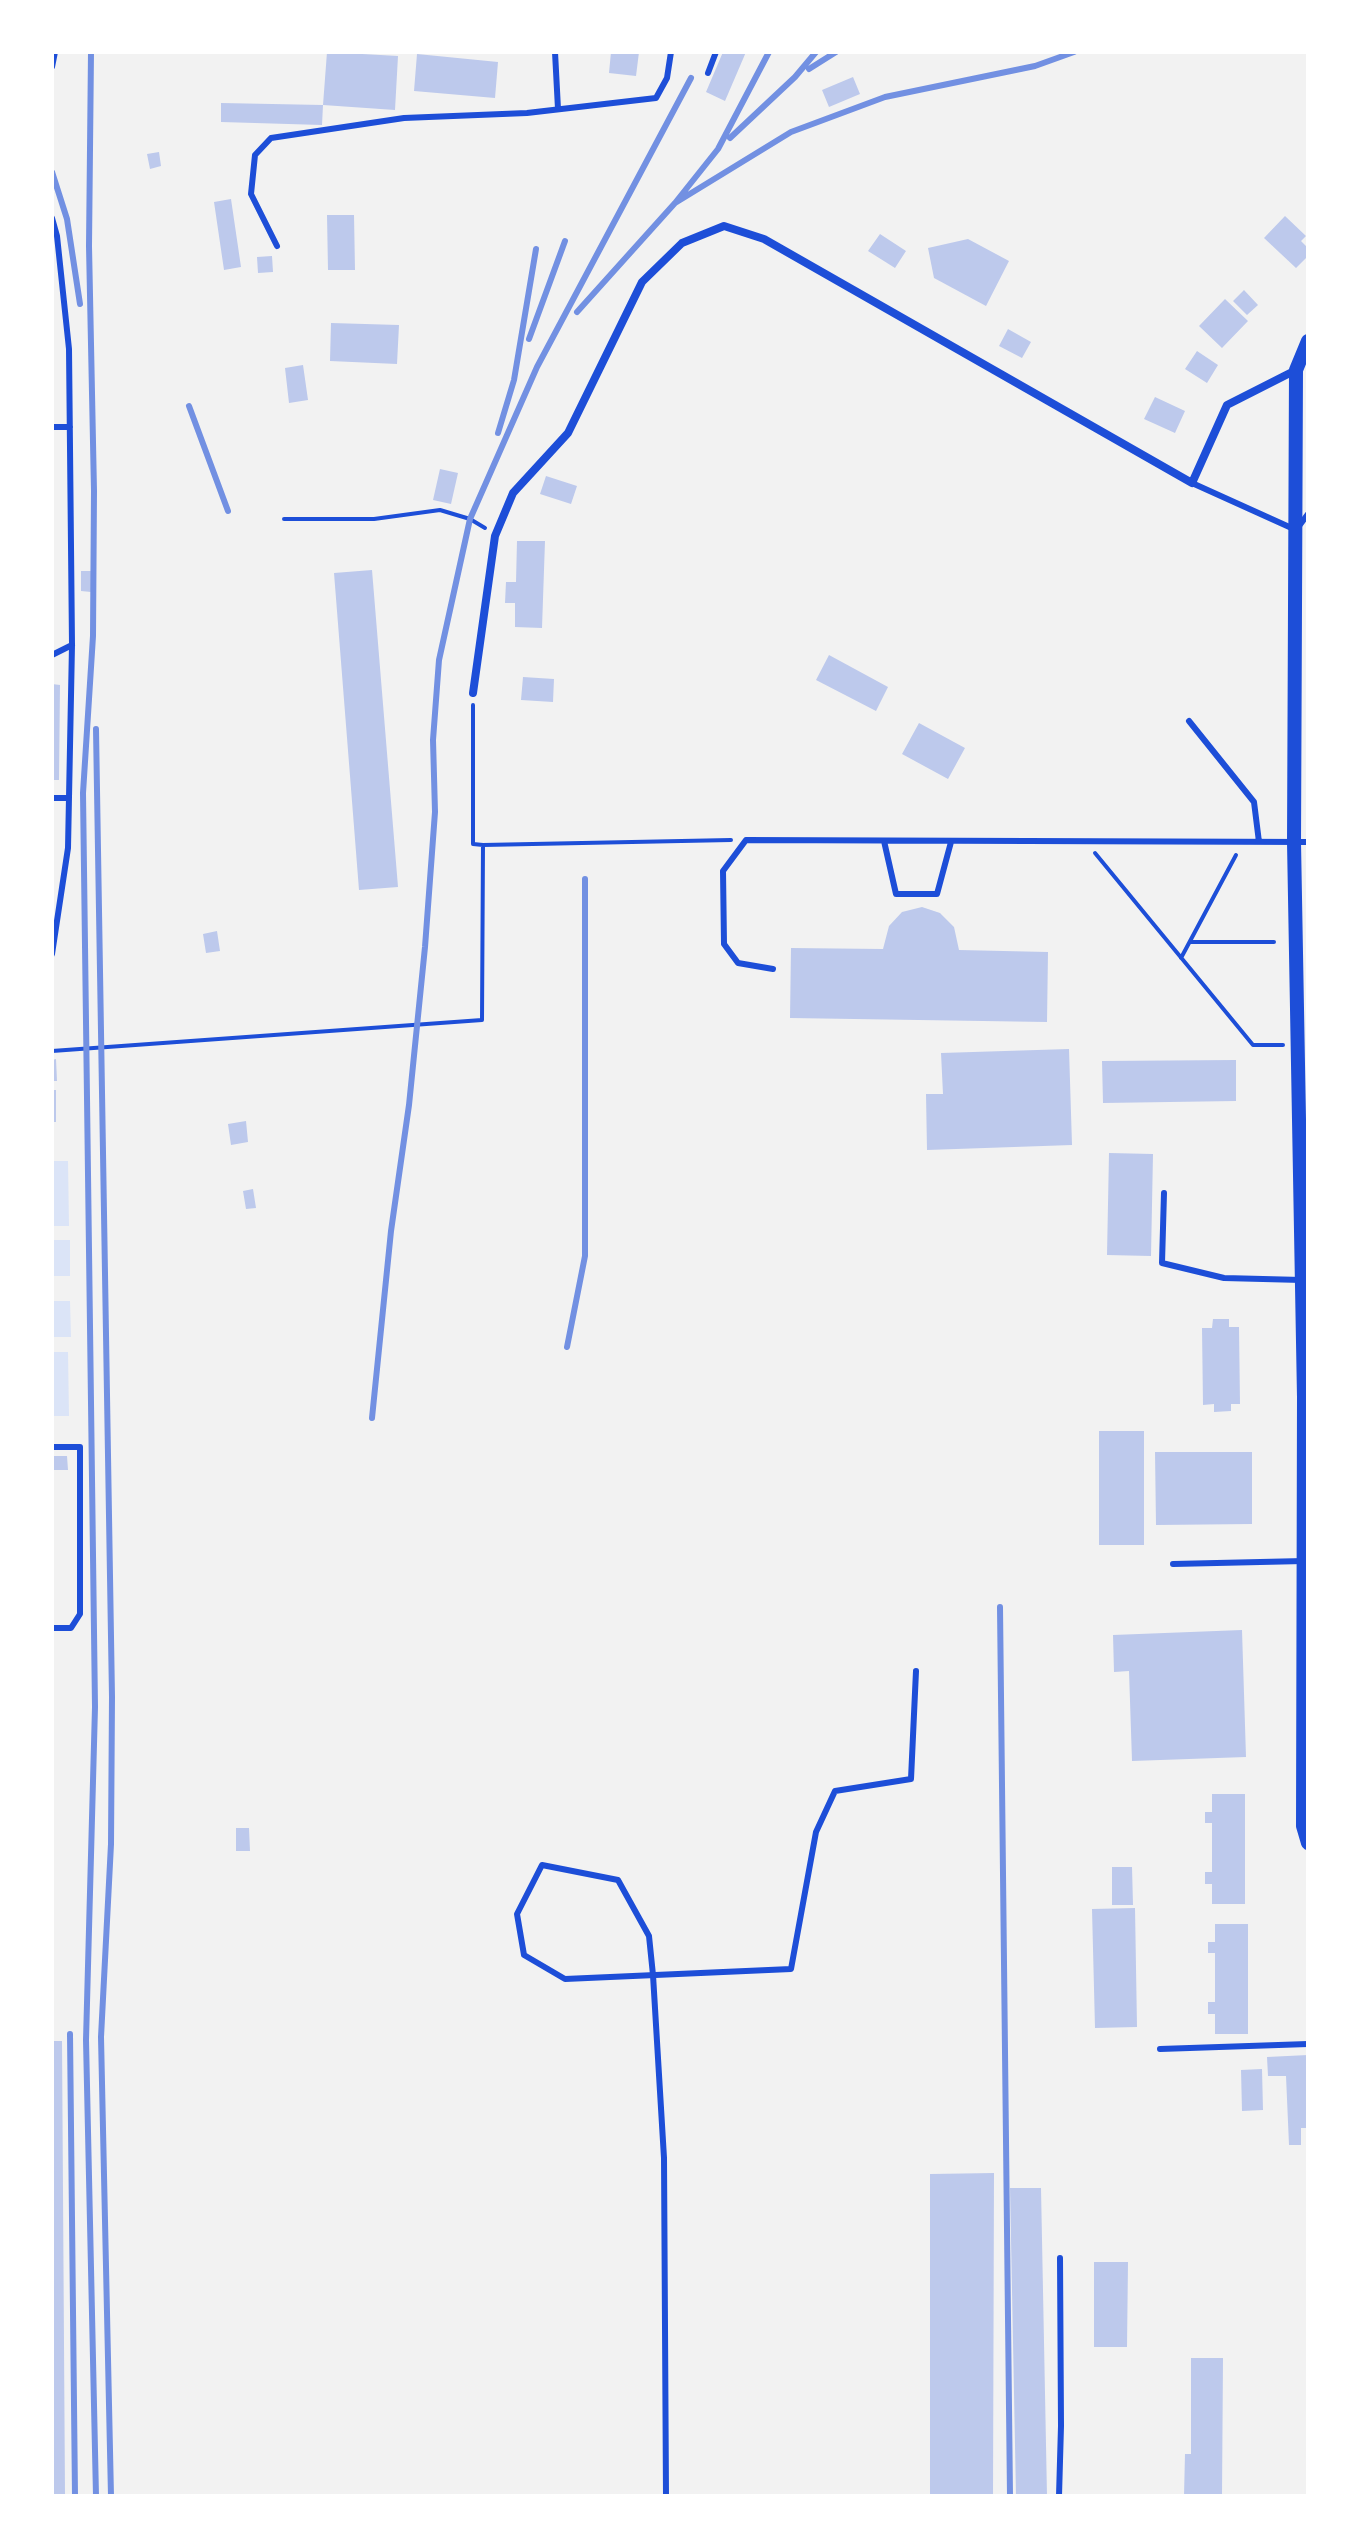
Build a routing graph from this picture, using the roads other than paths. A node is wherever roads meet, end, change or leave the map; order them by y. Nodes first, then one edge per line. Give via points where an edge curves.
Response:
1 (55, 52) edge
2 (555, 52) edge
3 (671, 52) edge
4 (716, 52) edge
5 (52, 67) edge
6 (708, 73) dead end
7 (558, 109) junction
8 (52, 218) edge
9 (277, 246) dead end
10 (1308, 341) edge
11 (1296, 370) junction
12 (52, 427) edge
13 (70, 427) junction
14 (1192, 483) junction
15 (1308, 514) edge
16 (1296, 530) junction
17 (72, 645) junction
18 (52, 655) edge
19 (1302, 660) edge
20 (473, 693) road end
21 (1189, 721) dead end
22 (52, 798) edge
23 (69, 798) junction
24 (884, 841) junction
25 (951, 842) junction
26 (1259, 842) junction
27 (1301, 842) edge
28 (52, 954) edge
29 (773, 969) dead end
30 (1303, 1022) edge
31 (1164, 1193) dead end
32 (1302, 1280) junction
33 (52, 1447) edge
34 (1304, 1561) junction
35 (1173, 1564) dead end
36 (52, 1628) edge
37 (916, 1671) dead end
38 (1308, 1843) edge
39 (653, 1975) junction
40 (1308, 2044) edge
41 (1160, 2049) dead end
42 (1060, 2258) dead end
43 (666, 2496) edge
44 (1059, 2496) edge

1 - 5 lane
2 - 7 lane
3 - 7 lane via 667,78 656,98
4 - 6 lane
7 - 9 lane via 404,118 271,138 255,155 251,194
8 - 13 lane via 69,349
10 - 11 street
11 - 14 street via 1227,405
11 - 16 street
12 - 13 lane
13 - 17 lane
14 - 16 lane
14 - 20 street via 764,239 724,226 682,243 642,282 568,433 513,493 495,536
15 - 16 lane
16 - 19 street
17 - 18 lane
17 - 23 lane
19 - 27 street
21 - 26 lane via 1254,802
22 - 23 lane
23 - 28 lane via 68,848
24 - 25 lane
24 - 25 lane via 896,894 937,894
24 - 29 lane via 746,840 723,871 724,944 738,963
25 - 26 lane
26 - 27 lane
27 - 30 street
30 - 32 street via 1298,1045
31 - 32 lane via 1162,1263 1224,1278
32 - 34 street
33 - 36 lane via 80,1447 80,1614 71,1628
34 - 35 lane
34 - 38 street via 1303,1826
37 - 39 lane via 911,1779 835,1791 816,1832 791,1969
39 - 39 lane via 649,1936 618,1880 542,1865 517,1914 524,1955 565,1979
39 - 43 lane via 664,2158
40 - 41 lane
42 - 44 lane

